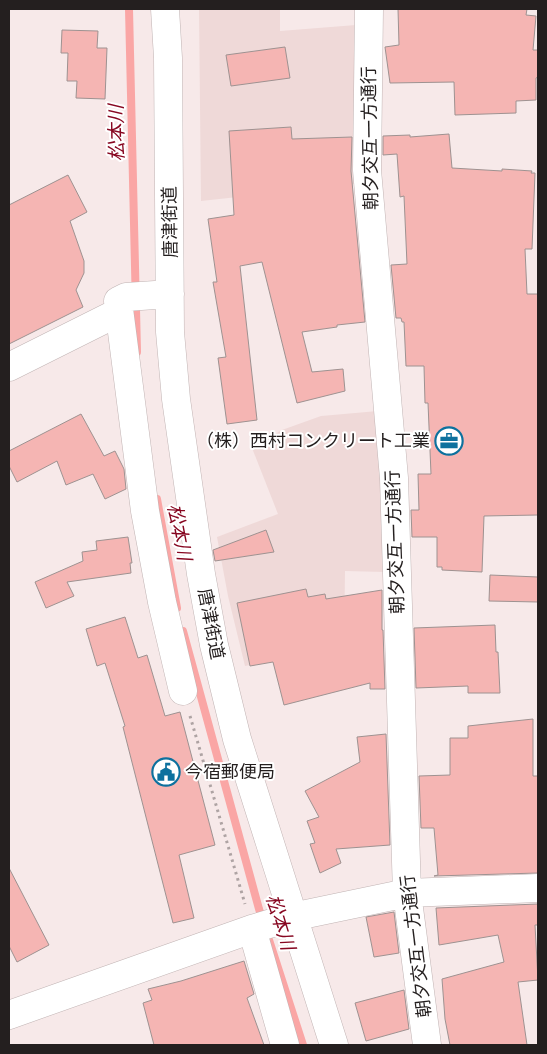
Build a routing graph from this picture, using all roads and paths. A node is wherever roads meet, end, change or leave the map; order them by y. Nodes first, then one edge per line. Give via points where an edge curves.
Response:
1 (165, 9) edge
2 (369, 9) edge
3 (170, 294) junction
4 (122, 304) junction
5 (9, 368) edge
6 (182, 691) joint
7 (538, 888) edge
8 (407, 893) junction
9 (292, 917) junction
10 (252, 929) junction
11 (11, 1009) edge
12 (285, 1045) edge
13 (334, 1045) edge
14 (427, 1045) edge

1 - 3 street, 唐津街道
2 - 8 street, 朝夕交互一方通行 via 367,170 394,478
3 - 4 street
3 - 9 street, 唐津街道 via 176,399 214,645 237,739
4 - 5 street
4 - 6 street via 145,510
6 - 10 path
7 - 8 street
8 - 9 street
8 - 14 street, 朝夕交互一方通行
9 - 10 street
9 - 13 street, 唐津街道
10 - 11 street
10 - 12 street

